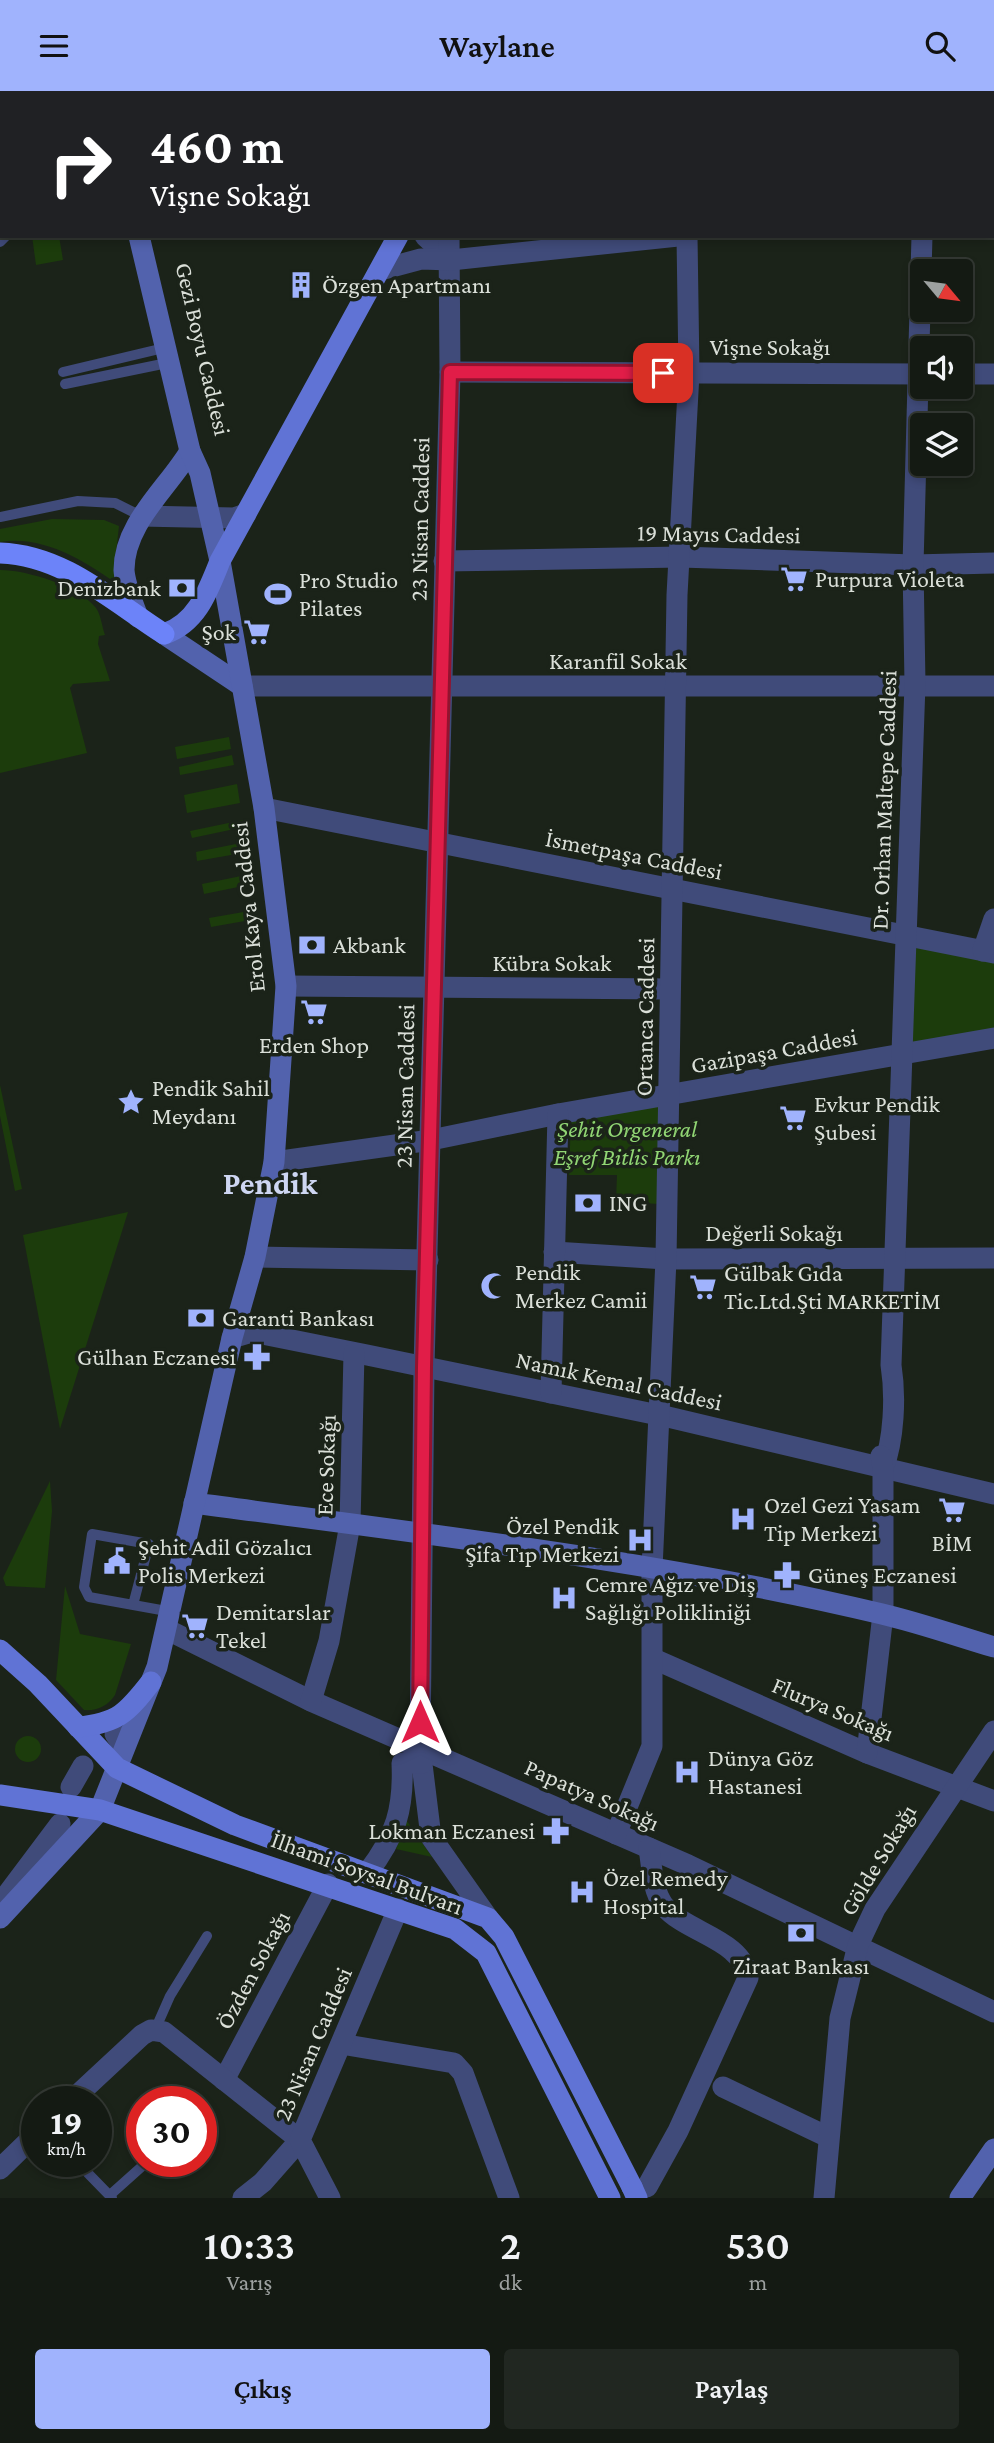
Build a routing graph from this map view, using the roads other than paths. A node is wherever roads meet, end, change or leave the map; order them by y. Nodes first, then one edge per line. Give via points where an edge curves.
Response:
1 (140, 238) edge
2 (149, 238) edge
3 (397, 238) edge
4 (427, 238) edge
5 (449, 238) edge
6 (659, 238) edge
7 (687, 238) edge
8 (922, 238) edge
9 (451, 260) junction
10 (380, 270) junction
11 (921, 336) edge
12 (172, 354) junction
13 (63, 372) dead end
14 (450, 372) junction
15 (689, 373) junction
16 (910, 374) edge
17 (973, 374) edge
18 (994, 374) edge
19 (65, 383) dead end
20 (920, 399) edge
21 (190, 451) junction
22 (201, 473) junction
23 (246, 514) junction
24 (141, 516) junction
25 (209, 516) junction
26 (0, 517) edge
27 (0, 554) edge
28 (681, 557) junction
29 (220, 561) junction
30 (444, 561) junction
31 (994, 563) edge
32 (913, 565) junction
33 (138, 617) junction
34 (164, 634) junction
35 (915, 684) junction
36 (242, 686) junction
37 (994, 686) edge
38 (677, 687) junction
39 (443, 688) junction
40 (264, 808) junction
41 (440, 843) junction
42 (673, 890) junction
43 (994, 919) edge
44 (906, 934) junction
45 (988, 952) edge
46 (286, 986) junction
47 (433, 989) junction
48 (670, 989) junction
49 (994, 1038) edge
50 (901, 1054) junction
51 (669, 1097) junction
52 (558, 1114) junction
53 (431, 1140) junction
54 (274, 1162) junction
55 (554, 1252) junction
56 (993, 1252) edge
57 (255, 1257) junction
58 (666, 1259) junction
59 (897, 1259) junction
60 (428, 1260) junction
61 (232, 1338) junction
62 (354, 1353) junction
63 (424, 1367) junction
64 (551, 1393) junction
65 (659, 1415) junction
66 (883, 1469) junction
67 (994, 1494) edge
68 (194, 1503) junction
69 (350, 1524) junction
70 (411, 1535) junction
71 (652, 1569) junction
72 (133, 1605) junction
73 (883, 1614) junction
74 (170, 1621) junction
75 (994, 1647) edge
76 (0, 1650) edge
77 (654, 1658) junction
78 (151, 1682) junction
79 (311, 1701) junction
80 (78, 1727) junction
81 (994, 1731) edge
82 (867, 1753) junction
83 (421, 1756) junction
84 (83, 1766) dead end
85 (117, 1768) junction
86 (955, 1786) junction
87 (71, 1787) dead end
88 (0, 1795) edge
89 (994, 1801) edge
90 (100, 1809) junction
91 (60, 1824) dead end
92 (617, 1834) junction
93 (649, 1848) junction
94 (368, 1872) dead end
95 (328, 1884) junction
96 (0, 1904) edge
97 (398, 1909) junction
98 (0, 1918) edge
99 (488, 1918) junction
100 (208, 1936) dead end
101 (858, 1945) junction
102 (994, 2012) edge
103 (155, 2030) junction
104 (341, 2044) junction
105 (224, 2080) junction
106 (86, 2086) edge
107 (723, 2087) dead end
108 (828, 2137) junction
109 (300, 2140) junction
110 (21, 2149) edge
111 (994, 2149) edge
112 (0, 2169) edge
113 (92, 2177) edge
114 (132, 2177) edge
115 (641, 2194) edge
116 (111, 2197) edge
117 (243, 2198) edge
118 (330, 2198) edge
119 (509, 2198) edge
120 (610, 2198) edge
121 (824, 2198) edge
122 (960, 2198) edge

1 - 12 street
2 - 12 street, Gezi Boyu Caddesi
3 - 10 main road
4 - 9 street
5 - 9 street, 23 Nisan Caddesi
6 - 9 street
7 - 15 street, Ortanca Caddesi
8 - 11 street, Dr. Orhan Maltepe Caddesi
9 - 10 street via 421,259
9 - 14 street, 23 Nisan Caddesi
10 - 23 main road
12 - 13 lane
12 - 19 lane
12 - 21 street
12 - 22 street, Gezi Boyu Caddesi via 199,445
14 - 15 street, Vişne Sokağı
14 - 30 street, 23 Nisan Caddesi
15 - 16 street, Vişne Sokağı
15 - 28 street, Ortanca Caddesi
17 - 18 street
20 - 32 street, Dr. Orhan Maltepe Caddesi
21 - 22 street
21 - 24 street
22 - 25 street
23 - 25 street via 234,519
23 - 29 main road
24 - 25 street
24 - 26 lane via 115,503 79,501
24 - 33 street via 124,570
25 - 29 street
27 - 33 highway via 57,565
28 - 30 street, 19 Mayıs Caddesi
28 - 32 street, 19 Mayıs Caddesi
28 - 38 street, Ortanca Caddesi
29 - 34 main road via 196,611 183,625
29 - 36 street, Erol Kaya Caddesi
30 - 39 street, 23 Nisan Caddesi
31 - 32 street, 19 Mayıs Caddesi
32 - 35 street, Dr. Orhan Maltepe Caddesi
33 - 34 highway
34 - 36 street
35 - 37 street, Karanfil Sokak
35 - 38 street, Karanfil Sokak
35 - 44 street, Dr. Orhan Maltepe Caddesi
36 - 39 street, Karanfil Sokak
36 - 40 street, Erol Kaya Caddesi
38 - 39 street, Karanfil Sokak
38 - 42 street, Ortanca Caddesi
39 - 41 street, 23 Nisan Caddesi
40 - 41 street, İsmetpaşa Caddesi
40 - 46 street, Erol Kaya Caddesi
41 - 42 street, İsmetpaşa Caddesi
41 - 47 street, 23 Nisan Caddesi
42 - 44 street, İsmetpaşa Caddesi
42 - 48 street, Ortanca Caddesi
43 - 45 street
44 - 45 street, İsmetpaşa Caddesi
44 - 50 street, Dr. Orhan Maltepe Caddesi
46 - 47 street, Kübra Sokak
46 - 54 street, Erol Kaya Caddesi
47 - 48 street, Kübra Sokak
47 - 53 street, 23 Nisan Caddesi
48 - 51 street, Ortanca Caddesi
49 - 50 street, Gazipaşa Caddesi
50 - 51 street, Gazipaşa Caddesi
50 - 59 street, Dr. Orhan Maltepe Caddesi
51 - 52 street, Gazipaşa Caddesi
51 - 58 street, Ortanca Caddesi
52 - 53 street, Gazipaşa Caddesi
52 - 55 street
53 - 54 street, Gazipaşa Caddesi
53 - 60 street, 23 Nisan Caddesi
54 - 57 street, Erol Kaya Caddesi
55 - 58 street, Değerli Sokağı
55 - 64 street
56 - 59 street, Değerli Sokağı
57 - 60 street
57 - 61 street, Erol Kaya Caddesi
58 - 59 street, Değerli Sokağı
58 - 65 street, Ortanca Caddesi
59 - 66 street, Dr. Orhan Maltepe Caddesi via 894,1382 889,1454
60 - 63 street, 23 Nisan Caddesi
61 - 62 street, Namık Kemal Caddesi via 252,1332
61 - 68 street, Erol Kaya Caddesi
62 - 63 street, Namık Kemal Caddesi
62 - 69 street, Ece Sokağı
63 - 64 street, Namık Kemal Caddesi
63 - 70 street, 23 Nisan Caddesi
64 - 65 street, Namık Kemal Caddesi
65 - 66 street, Namık Kemal Caddesi
65 - 71 street, Ortanca Caddesi
66 - 67 street, Namık Kemal Caddesi
66 - 73 street, Dr. Orhan Maltepe Caddesi
68 - 69 street
68 - 74 street, Erol Kaya Caddesi
69 - 70 street
69 - 79 street, Ece Sokağı via 329,1641
70 - 71 street
70 - 83 street, 23 Nisan Caddesi
71 - 73 street
71 - 77 street, Ortanca Caddesi
72 - 72 lane via 149,1544 92,1534 84,1587 87,1594
72 - 74 lane
73 - 75 street
73 - 82 street, Dr. Orhan Maltepe Caddesi
74 - 78 street, Erol Kaya Caddesi
74 - 79 street, Papatya Sokağı
76 - 80 main road, İlhami Soysal Bulvarı
77 - 82 street, Flurya Sokağı
77 - 92 street, Ortanca Caddesi via 652,1746
78 - 80 main road via 117,1720
78 - 85 street, Erol Kaya Caddesi
79 - 83 street, Papatya Sokağı
80 - 85 main road, İlhami Soysal Bulvarı
81 - 86 street, Gölde Sokağı
82 - 86 street, Flurya Sokağı
83 - 92 street, Papatya Sokağı
83 - 94 street via 402,1763 396,1829
83 - 99 street, 23 Nisan Caddesi via 431,1837
84 - 87 street
85 - 90 street, Erol Kaya Caddesi
85 - 99 main road, İlhami Soysal Bulvarı via 235,1825
86 - 89 street, Flurya Sokağı
86 - 101 street, Gölde Sokağı via 875,1909
88 - 90 main road, İlhami Soysal Bulvarı
90 - 95 main road, İlhami Soysal Bulvarı
90 - 98 street
91 - 96 street
92 - 93 street, Papatya Sokağı
93 - 101 street, Papatya Sokağı
93 - 115 street via 655,1888 664,1907 735,1954 747,1966 748,1978 678,2131
95 - 97 main road, İlhami Soysal Bulvarı
95 - 105 street, Özden Sokağı
97 - 104 street, 23 Nisan Caddesi
97 - 120 main road, İlhami Soysal Bulvarı via 456,1929 486,1953
99 - 115 main road, İlhami Soysal Bulvarı via 504,1937
100 - 103 lane via 170,1996
101 - 102 street, Papatya Sokağı
101 - 108 street, Gölde Sokağı via 839,2018
103 - 105 street via 164,2032
103 - 106 street via 142,2035
104 - 109 street, 23 Nisan Caddesi
104 - 119 street via 454,2063 463,2073
105 - 109 street
107 - 108 street
108 - 121 street, Gölde Sokağı
109 - 117 street
109 - 118 street, 23 Nisan Caddesi
110 - 112 street
111 - 122 street
113 - 116 lane
114 - 116 lane

